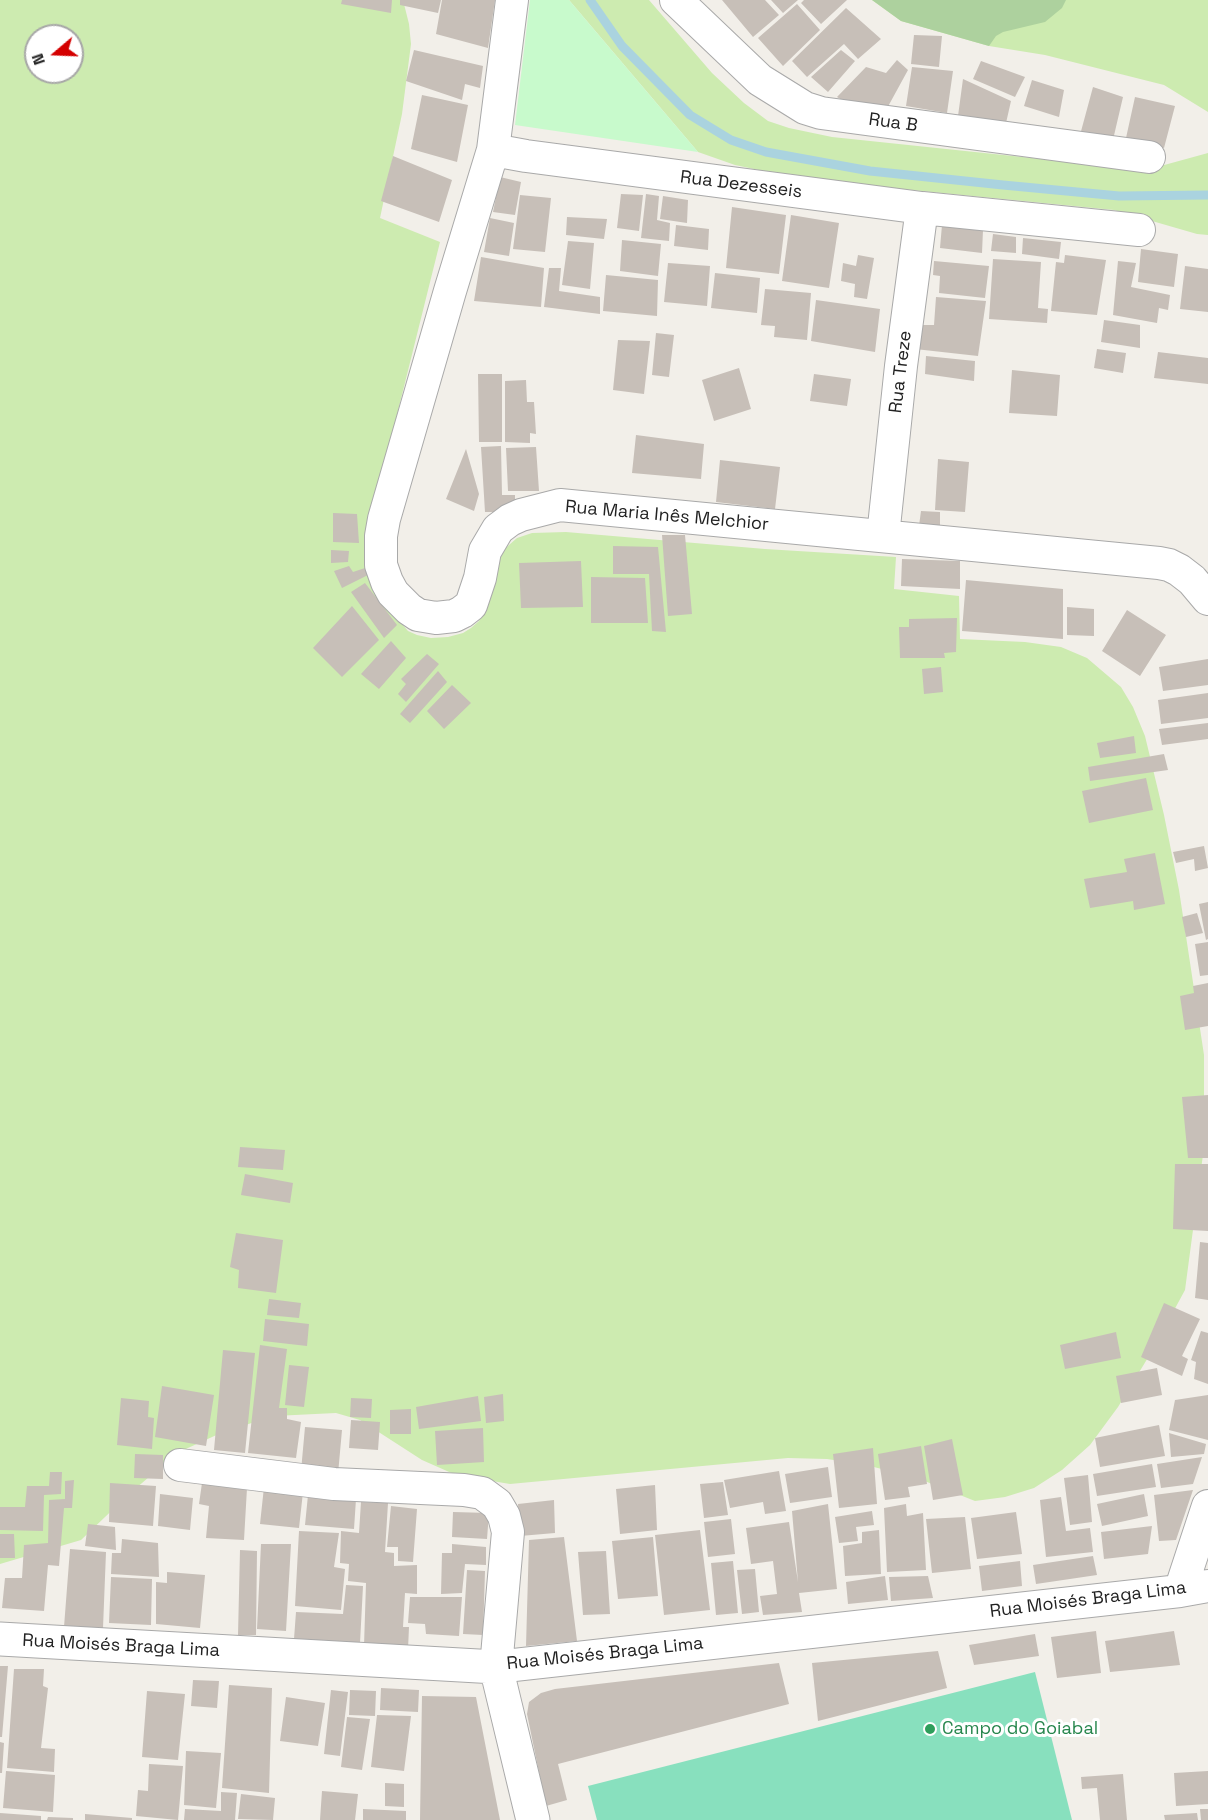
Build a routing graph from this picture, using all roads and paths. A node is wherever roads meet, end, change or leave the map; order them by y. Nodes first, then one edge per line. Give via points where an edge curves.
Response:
1 (513, 0) edge
2 (676, 0) edge
3 (494, 150) junction
4 (1149, 157) dead end
5 (922, 208) junction
6 (1139, 230) dead end
7 (883, 536) junction
8 (1208, 599) edge
9 (180, 1465) dead end
10 (1208, 1506) edge
11 (1194, 1588) edge
12 (0, 1639) edge
13 (496, 1667) junction
14 (533, 1820) edge

1 - 3 street
2 - 4 street, Rua B via 760,80 805,108
3 - 5 street, Rua Dezesseis
3 - 7 street, Rua Maria Inês Melchior via 384,519 381,565 400,602 427,618 445,618 462,612 471,605 485,551 498,529 521,515 560,505
5 - 6 street, Rua Dezesseis
5 - 7 street, Rua Treze
7 - 8 street, Rua Maria Inês Melchior via 1160,563 1179,570
9 - 13 street via 334,1484 482,1493 497,1504 508,1532
10 - 11 street
11 - 13 street, Rua Moisés Braga Lima
12 - 13 street, Rua Moisés Braga Lima
13 - 14 street

